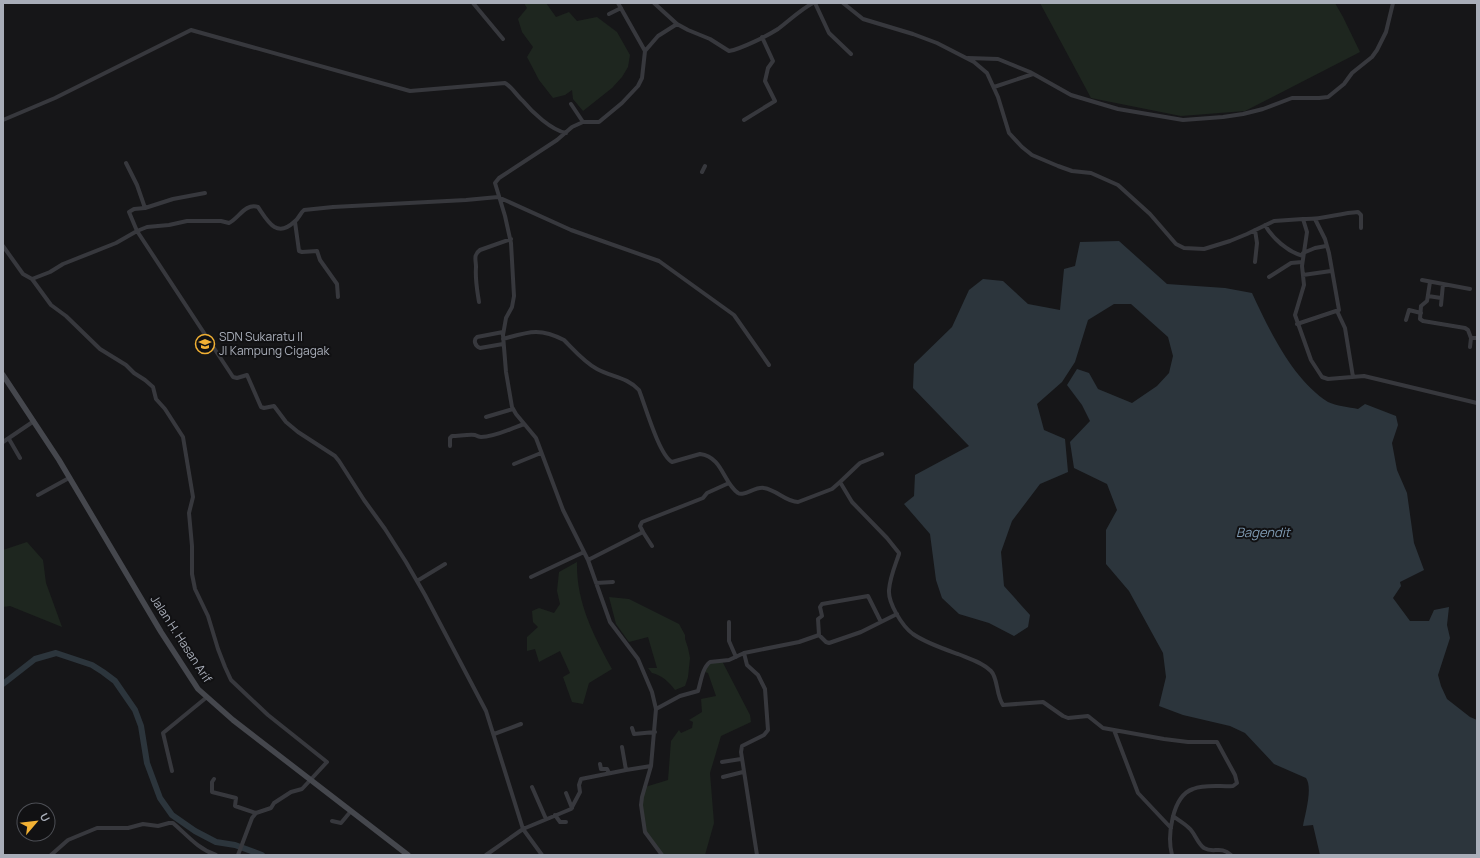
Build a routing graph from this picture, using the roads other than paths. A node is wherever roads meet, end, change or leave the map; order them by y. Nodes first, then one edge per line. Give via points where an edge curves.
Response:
1 (472, 3) edge
2 (618, 3) edge
3 (654, 3) edge
4 (814, 3) edge
5 (843, 3) edge
6 (1393, 3) edge
7 (621, 8) junction
8 (609, 14) dead end
9 (676, 24) junction
10 (762, 37) junction
11 (503, 39) dead end
12 (645, 51) junction
13 (851, 54) dead end
14 (967, 58) junction
15 (978, 58) junction
16 (978, 65) junction
17 (1033, 74) junction
18 (993, 86) junction
19 (571, 104) dead end
20 (3, 120) edge
21 (744, 120) dead end
22 (583, 122) junction
23 (567, 132) junction
24 (126, 163) dead end
25 (205, 193) dead end
26 (498, 197) junction
27 (145, 208) junction
28 (1303, 219) junction
29 (1315, 219) junction
30 (295, 222) junction
31 (1266, 224) junction
32 (1361, 228) dead end
33 (1255, 230) junction
34 (137, 232) junction
35 (511, 239) junction
36 (3, 246) edge
37 (1326, 246) junction
38 (1303, 254) junction
39 (1255, 262) dead end
40 (1302, 262) junction
41 (1331, 270) junction
42 (1303, 275) junction
43 (1269, 277) dead end
44 (32, 279) junction
45 (1422, 280) dead end
46 (1430, 282) junction
47 (1443, 284) junction
48 (1470, 289) dead end
49 (1428, 296) junction
50 (338, 297) dead end
51 (1442, 298) junction
52 (479, 302) dead end
53 (1441, 305) dead end
54 (1337, 311) junction
55 (1421, 313) junction
56 (1406, 320) dead end
57 (1297, 324) junction
58 (503, 332) junction
59 (1471, 338) junction
60 (1477, 338) edge
61 (503, 342) junction
62 (1470, 347) dead end
63 (769, 365) dead end
64 (3, 374) edge
65 (1353, 377) junction
66 (1477, 403) edge
67 (513, 409) junction
68 (486, 417) dead end
69 (34, 421) junction
70 (524, 424) junction
71 (9, 439) junction
72 (3, 442) edge
73 (450, 446) dead end
74 (541, 453) junction
75 (882, 454) dead end
76 (20, 458) dead end
77 (514, 464) dead end
78 (69, 478) junction
79 (840, 482) junction
80 (729, 483) junction
81 (38, 496) dead end
82 (641, 533) junction
83 (652, 546) dead end
84 (584, 552) junction
85 (588, 560) junction
86 (445, 564) dead end
87 (531, 578) dead end
88 (417, 581) junction
89 (612, 582) dead end
90 (596, 583) junction
91 (897, 614) junction
92 (729, 622) dead end
93 (881, 622) junction
94 (819, 635) junction
95 (744, 653) junction
96 (736, 657) junction
97 (207, 697) junction
98 (656, 709) junction
99 (520, 724) dead end
100 (632, 728) dead end
101 (1114, 730) junction
102 (655, 732) junction
103 (494, 734) junction
104 (622, 747) dead end
105 (742, 759) junction
106 (722, 762) dead end
107 (600, 764) dead end
108 (651, 766) junction
109 (626, 770) junction
110 (172, 771) dead end
111 (743, 772) junction
112 (609, 773) junction
113 (723, 777) dead end
114 (214, 779) dead end
115 (311, 781) junction
116 (532, 787) dead end
117 (566, 793) dead end
118 (572, 808) junction
119 (350, 811) junction
120 (256, 814) junction
121 (556, 815) junction
122 (1173, 816) junction
123 (546, 819) junction
124 (332, 821) dead end
125 (566, 822) dead end
126 (1171, 828) junction
127 (523, 829) junction
128 (51, 855) edge
129 (216, 855) edge
130 (238, 855) edge
131 (408, 855) edge
132 (486, 855) edge
133 (542, 855) edge
134 (662, 855) edge
135 (757, 855) edge
136 (1172, 855) edge
137 (1231, 855) edge

1 - 11 street
2 - 7 street
3 - 9 street
4 - 10 street
4 - 13 street via 829,33
5 - 14 street via 863,19 937,43
6 - 17 street via 1386,32 1377,50 1328,97 1292,98 1243,114 1183,120 1141,114 1071,95
7 - 8 street
7 - 12 street
9 - 10 street via 710,39 728,51
9 - 12 street via 658,36
10 - 21 street via 773,61 768,68 765,81 775,101
12 - 22 street via 643,77 638,86 599,122
14 - 15 street
14 - 16 street
15 - 16 street
15 - 17 street via 998,59
16 - 18 street
17 - 18 street
18 - 33 street via 1009,133 1022,148 1058,166 1091,173 1118,185 1150,214 1176,244 1184,248 1204,249
19 - 22 street
20 - 23 street via 55,98 191,30 410,91 505,84 547,123 558,131
22 - 23 street
23 - 26 street via 496,180 494,183
24 - 27 street
25 - 27 street
26 - 30 street via 304,210
26 - 35 street
26 - 63 street via 571,230 659,261 734,315
27 - 34 street via 129,212
28 - 29 street
28 - 31 street
28 - 38 street via 1307,232
29 - 32 street via 1358,212 1361,216
29 - 37 street
30 - 34 street via 285,228 275,228 255,206 244,210 229,223 187,221 147,227
30 - 50 street via 299,250 317,251 320,260 337,284
31 - 33 street
31 - 38 street via 1271,234 1287,248
33 - 39 street
34 - 44 street
34 - 88 street via 233,376 237,378 247,375 261,407 274,406 286,422 298,432 335,456
35 - 52 street via 480,250 477,254 474,275
35 - 58 street via 514,296
36 - 44 street via 23,274
37 - 38 street via 1314,248
37 - 41 street
38 - 40 street
40 - 42 street
40 - 43 street via 1291,263
41 - 42 street
41 - 54 street via 1339,308
42 - 57 street via 1304,285 1295,315
44 - 115 street via 51,305 100,349 126,365 153,387 156,399 183,437 193,497 189,513 195,589 206,609 231,680 268,715 327,762
45 - 46 street
46 - 47 street
46 - 49 street
47 - 48 street
47 - 51 street
49 - 51 street
49 - 55 street via 1427,301 1421,306
51 - 53 street
54 - 57 street
54 - 65 street via 1345,328
55 - 56 street via 1409,310
55 - 59 street via 1422,320 1467,329
57 - 65 street via 1311,360 1322,377
58 - 61 street
58 - 61 street via 476,337 475,341 480,348
59 - 60 street
59 - 62 street
61 - 67 street
61 - 80 street via 529,331 564,340 590,365 634,384 639,390 666,457 672,462 704,454 717,462
64 - 69 main road, Jalan H. Hasan Arif
65 - 66 street via 1377,378 1399,386
67 - 68 street
67 - 70 street
69 - 71 street
69 - 78 main road, Jalan H. Hasan Arif
70 - 73 street via 482,437 452,436
70 - 74 street via 536,438
71 - 72 street
71 - 76 street
74 - 77 street
74 - 84 street via 563,510
75 - 79 street via 860,463
78 - 81 street
78 - 97 main road, Jalan H. Hasan Arif via 188,675
79 - 80 street via 832,489 798,502 765,488 740,494
79 - 91 street via 852,502 899,554 889,590
80 - 82 street via 707,493 703,498 642,522
82 - 83 street
82 - 85 street
84 - 85 street
84 - 87 street
85 - 90 street
86 - 88 street
88 - 103 street via 486,711
89 - 90 street
90 - 98 street via 610,622 638,658
91 - 93 street
91 - 101 street via 913,634 978,662 990,670 995,676 998,696 1003,705 1043,702 1066,717 1088,716 1099,726
92 - 96 street via 729,641
93 - 94 street via 829,643
93 - 94 street via 868,596 822,604 822,616 818,619
94 - 95 street via 799,642
95 - 96 street
95 - 105 street via 746,664 758,675 765,689 768,730 742,746
96 - 98 street via 710,662 700,680 698,691 680,696
97 - 110 street via 164,733
97 - 115 main road, Jalan H. Hasan Arif
98 - 102 street
99 - 103 street
100 - 102 street via 634,734
101 - 122 street via 1188,742 1217,742 1237,783 1234,786 1192,789 1178,802
101 - 126 street via 1138,792
102 - 108 street
103 - 127 street
104 - 109 street
105 - 106 street
105 - 111 street
107 - 112 street via 601,769 607,769
108 - 109 street
108 - 134 street via 642,797 642,809 646,835
109 - 112 street
111 - 113 street
111 - 135 street
112 - 118 street via 581,779 580,792
114 - 120 street via 212,792 236,798 235,806
115 - 119 main road, Jalan H. Hasan Arif
115 - 120 street via 302,789 291,792 274,803 272,808
116 - 123 street
117 - 118 street
118 - 121 street
119 - 124 street via 341,823
119 - 131 main road, Jalan H. Hasan Arif
120 - 130 street
121 - 123 street
121 - 125 street via 560,822
122 - 126 street
122 - 137 street via 1190,828 1205,848 1223,850
123 - 127 street
126 - 136 street
127 - 132 street
127 - 133 street
128 - 129 street via 68,840 97,828 128,828 141,824 158,826 171,823 192,842

